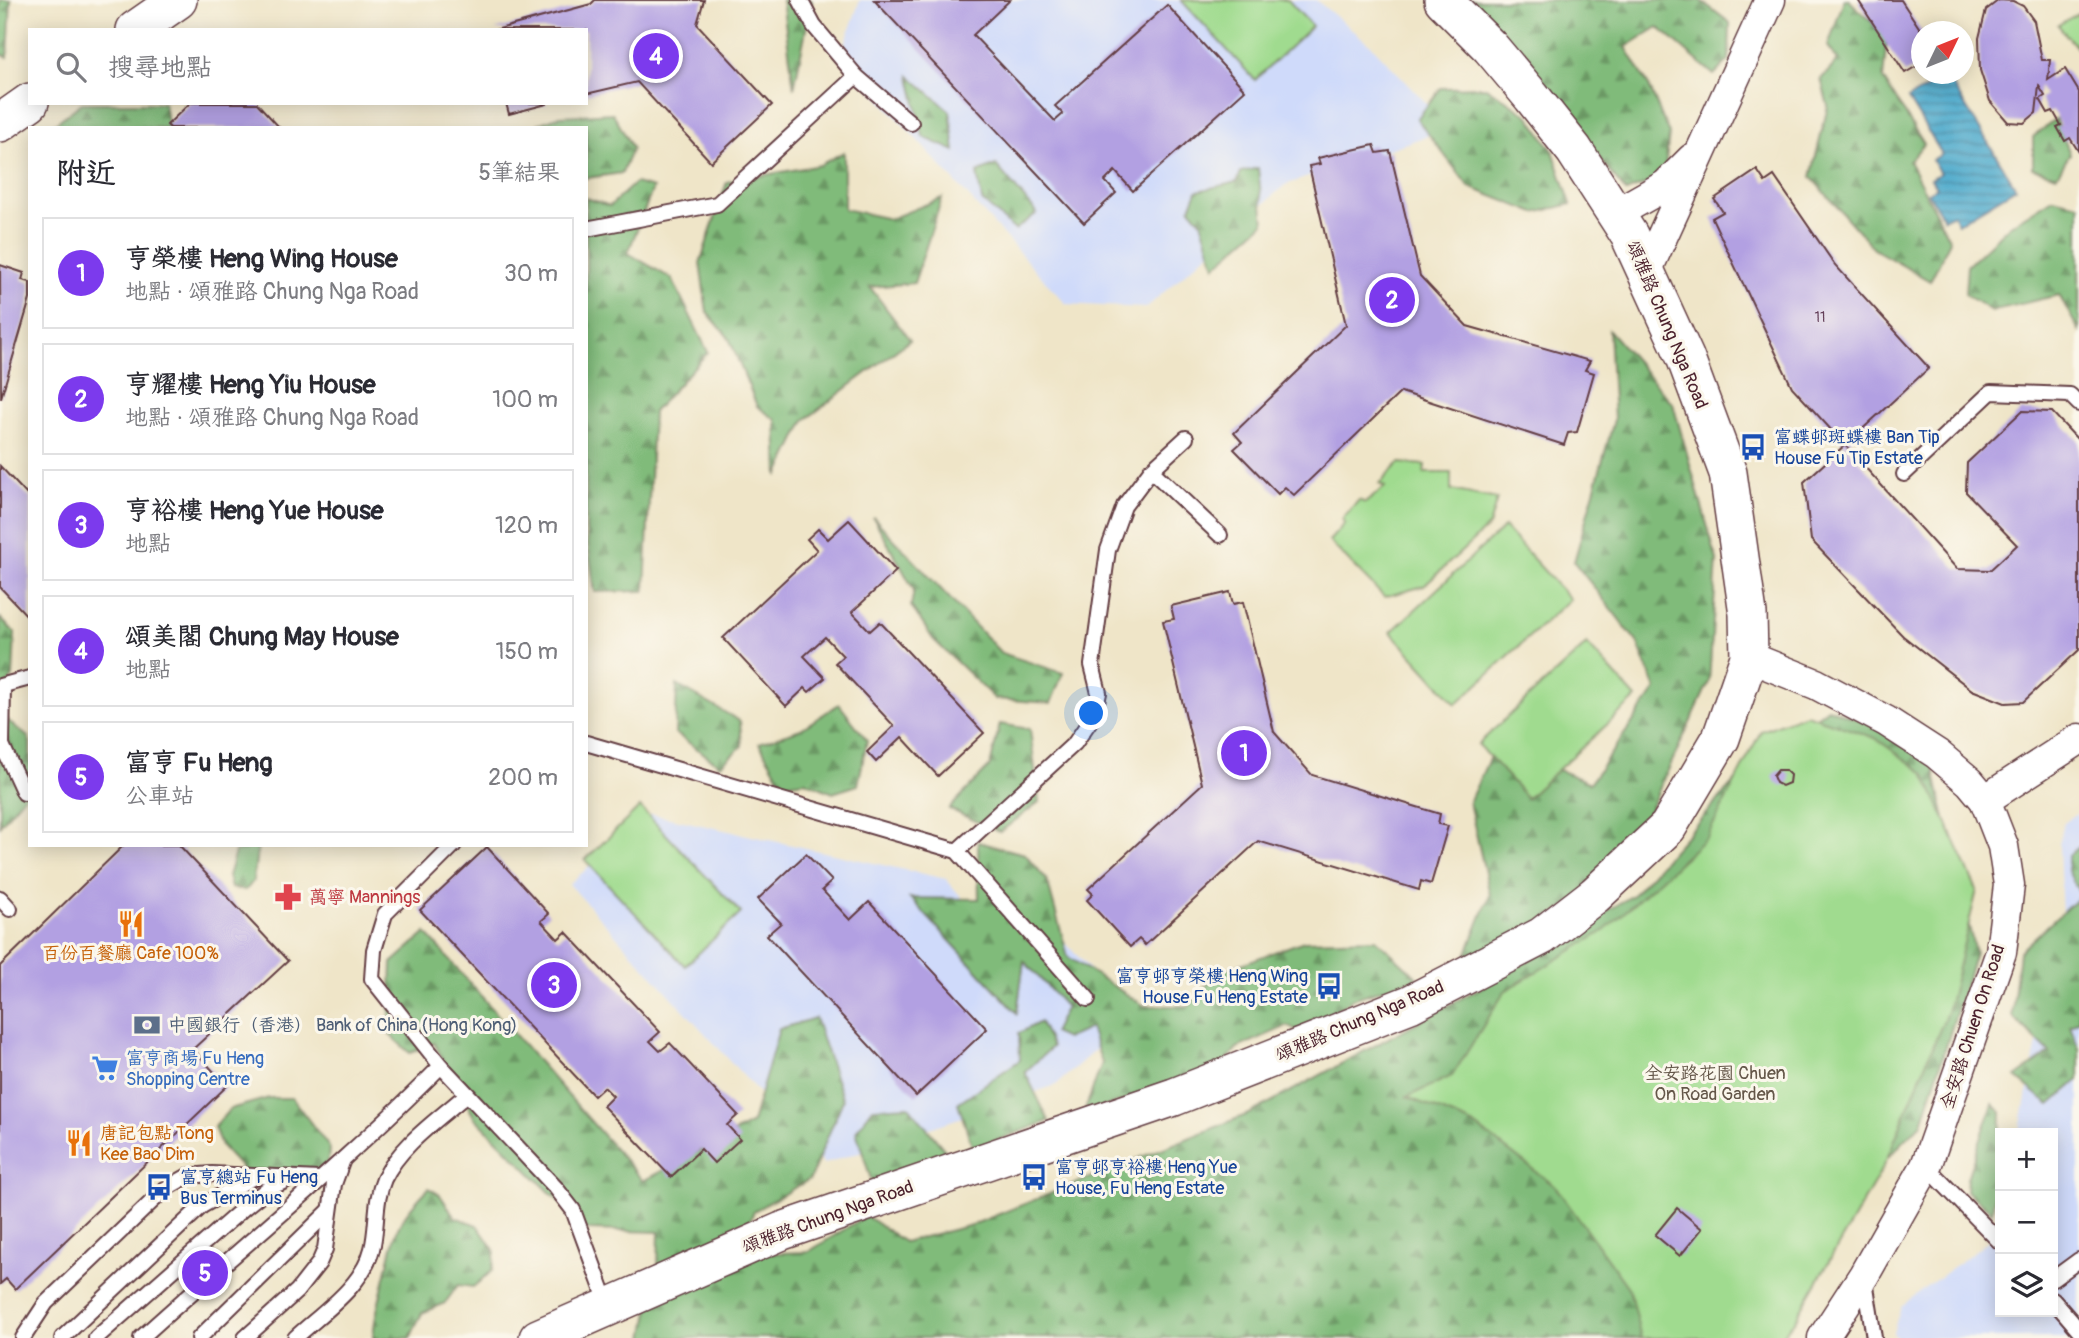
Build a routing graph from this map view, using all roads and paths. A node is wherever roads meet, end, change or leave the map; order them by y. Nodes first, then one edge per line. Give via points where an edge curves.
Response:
1 (178, 0) edge
2 (800, 0) edge
3 (1443, 0) edge
4 (1763, 3) edge
5 (138, 28) edge
6 (856, 76) junction
7 (28, 103) edge
8 (0, 123) edge
9 (911, 123) dead end
10 (1699, 152) junction
11 (1615, 214) junction
12 (588, 229) edge
13 (1646, 272) junction
14 (2079, 404) edge
15 (1186, 438) dead end
16 (1151, 470) junction
17 (1904, 474) dead end
18 (1220, 535) dead end
19 (1749, 657) junction
20 (28, 679) edge
21 (1, 686) edge
22 (2079, 738) edge
23 (588, 744) edge
24 (24, 793) dead end
25 (1985, 800) junction
26 (452, 847) edge
27 (957, 851) junction
28 (1088, 999) dead end
29 (441, 1066) junction
30 (467, 1094) junction
31 (342, 1162) junction
32 (1926, 1166) junction
33 (253, 1177) junction
34 (288, 1179) junction
35 (319, 1179) junction
36 (329, 1211) junction
37 (1995, 1237) edge
38 (2079, 1260) edge
39 (1864, 1275) junction
40 (2058, 1275) edge
41 (608, 1306) junction
42 (2058, 1306) edge
43 (2079, 1330) edge
44 (23, 1338) edge
45 (62, 1338) edge
46 (96, 1338) edge
47 (141, 1338) edge
48 (199, 1338) edge
49 (245, 1338) edge
50 (295, 1338) edge
51 (538, 1338) edge
52 (1822, 1338) edge
53 (1874, 1338) edge

1 - 5 street
2 - 6 lane via 814,26
3 - 11 street, 頌雅路 Chung Nga Road via 1532,97 1574,150
4 - 10 street
6 - 9 lane
6 - 12 lane via 717,204
7 - 8 street
10 - 11 street via 1666,185
10 - 13 street
11 - 13 street, 頌雅路 Chung Nga Road
13 - 19 street, 頌雅路 Chung Nga Road via 1685,357 1728,473 1748,614
14 - 17 lane via 2070,395 1991,392
15 - 16 lane
16 - 18 lane
16 - 27 lane via 1124,506 1108,550 1092,665 1099,693 1094,715 1075,743
19 - 25 street, 全安路 Chuen On Road via 1816,684 1886,721 1937,754
19 - 41 street, 頌雅路 Chung Nga Road via 1721,738 1668,827 1595,895 1542,936 1410,1004 1174,1097 782,1231
20 - 21 lane
21 - 24 lane via 2,745
22 - 25 street
23 - 27 lane
25 - 32 street, 全安路 Chuen On Road via 2003,846 2009,885 2001,952
26 - 29 lane via 385,914 372,978
27 - 28 lane
29 - 30 lane
29 - 31 lane
30 - 41 lane via 573,1210
30 - 50 lane via 393,1166 378,1199 372,1250 360,1276
31 - 35 lane
31 - 36 lane
32 - 37 lane
32 - 39 street, 全安路 Chuen On Road
33 - 34 lane
33 - 44 lane via 188,1176 165,1189 46,1303
33 - 45 lane via 202,1206
34 - 35 lane
34 - 46 lane via 245,1207
35 - 47 lane
36 - 48 lane
36 - 49 lane via 325,1249 310,1277
38 - 40 lane
39 - 52 street, 全安路 Chuen On Road
39 - 53 lane
41 - 51 street, 頌雅路 Chung Nga Road
42 - 43 lane

